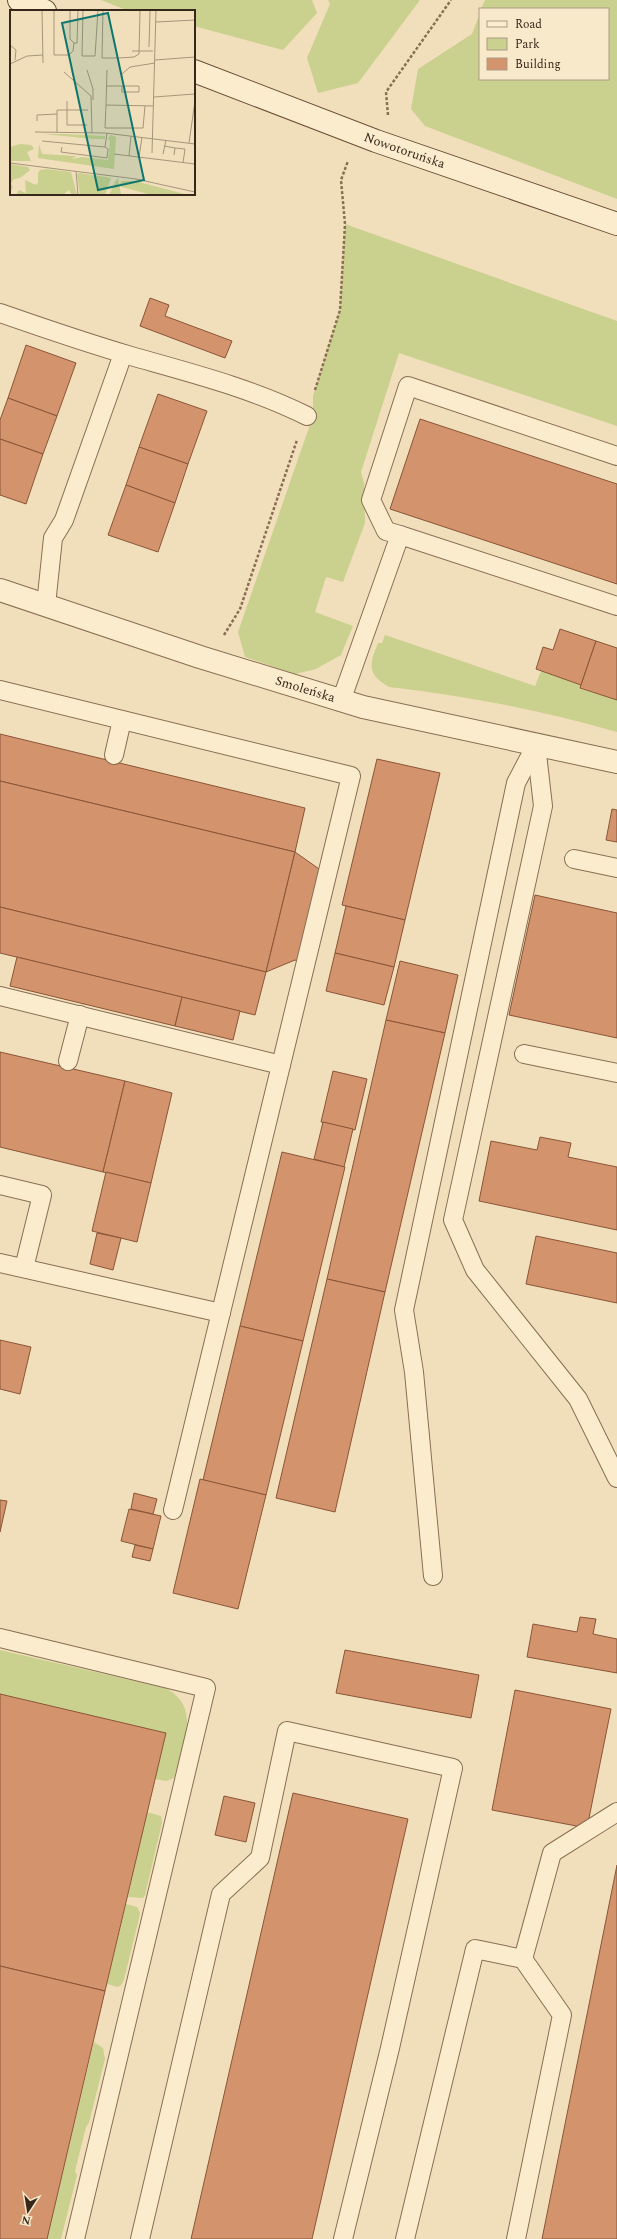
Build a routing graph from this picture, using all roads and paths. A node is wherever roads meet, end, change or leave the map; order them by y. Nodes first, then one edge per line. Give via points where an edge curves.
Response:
1 (19, 0) edge
2 (451, 0) edge
3 (43, 10) edge
4 (195, 70) edge
5 (376, 141) junction
6 (617, 224) edge
7 (0, 313) edge
8 (123, 354) junction
9 (307, 416) dead end
10 (617, 456) edge
11 (400, 535) junction
12 (0, 590) edge
13 (46, 605) junction
14 (617, 606) edge
15 (0, 690) edge
16 (341, 701) junction
17 (122, 720) junction
18 (536, 745) junction
19 (114, 755) dead end
20 (617, 762) edge
21 (574, 859) dead end
22 (617, 868) edge
23 (0, 996) edge
24 (80, 1015) junction
25 (524, 1054) dead end
26 (68, 1061) dead end
27 (281, 1065) junction
28 (617, 1073) edge
29 (0, 1185) edge
30 (0, 1262) edge
31 (24, 1268) junction
32 (221, 1313) junction
33 (617, 1478) edge
34 (173, 1510) dead end
35 (433, 1576) dead end
36 (0, 1638) edge
37 (617, 1812) edge
38 (523, 1959) junction
39 (75, 2239) edge
40 (140, 2239) edge
41 (343, 2239) edge
42 (405, 2239) edge
43 (516, 2239) edge

1 - 3 street
2 - 5 path via 386,92 389,114
4 - 5 street, Nowotoruńska
5 - 6 street, Nowotoruńska
7 - 8 lane
8 - 9 lane via 241,388 275,400
8 - 13 lane via 64,520 53,538
10 - 11 lane via 408,386 371,500 386,531
11 - 14 lane
11 - 16 lane
12 - 13 street, Smoleńska
13 - 16 street, Smoleńska
15 - 17 lane
16 - 18 street, Smoleńska
17 - 19 lane
17 - 27 lane via 351,776
18 - 20 street, Smoleńska
18 - 33 lane via 543,806 453,1220 475,1270 578,1399
18 - 35 lane via 516,783 404,1310 414,1372
21 - 22 lane
23 - 24 lane
24 - 26 lane
24 - 27 lane
25 - 28 lane
27 - 32 lane
29 - 31 lane via 42,1195
30 - 31 lane
31 - 32 lane
32 - 34 lane
36 - 39 lane via 206,1688
37 - 38 lane via 552,1853
38 - 42 lane via 475,1948
38 - 43 lane via 562,2015
40 - 41 lane via 221,1894 260,1858 287,1732 453,1768 390,2048

